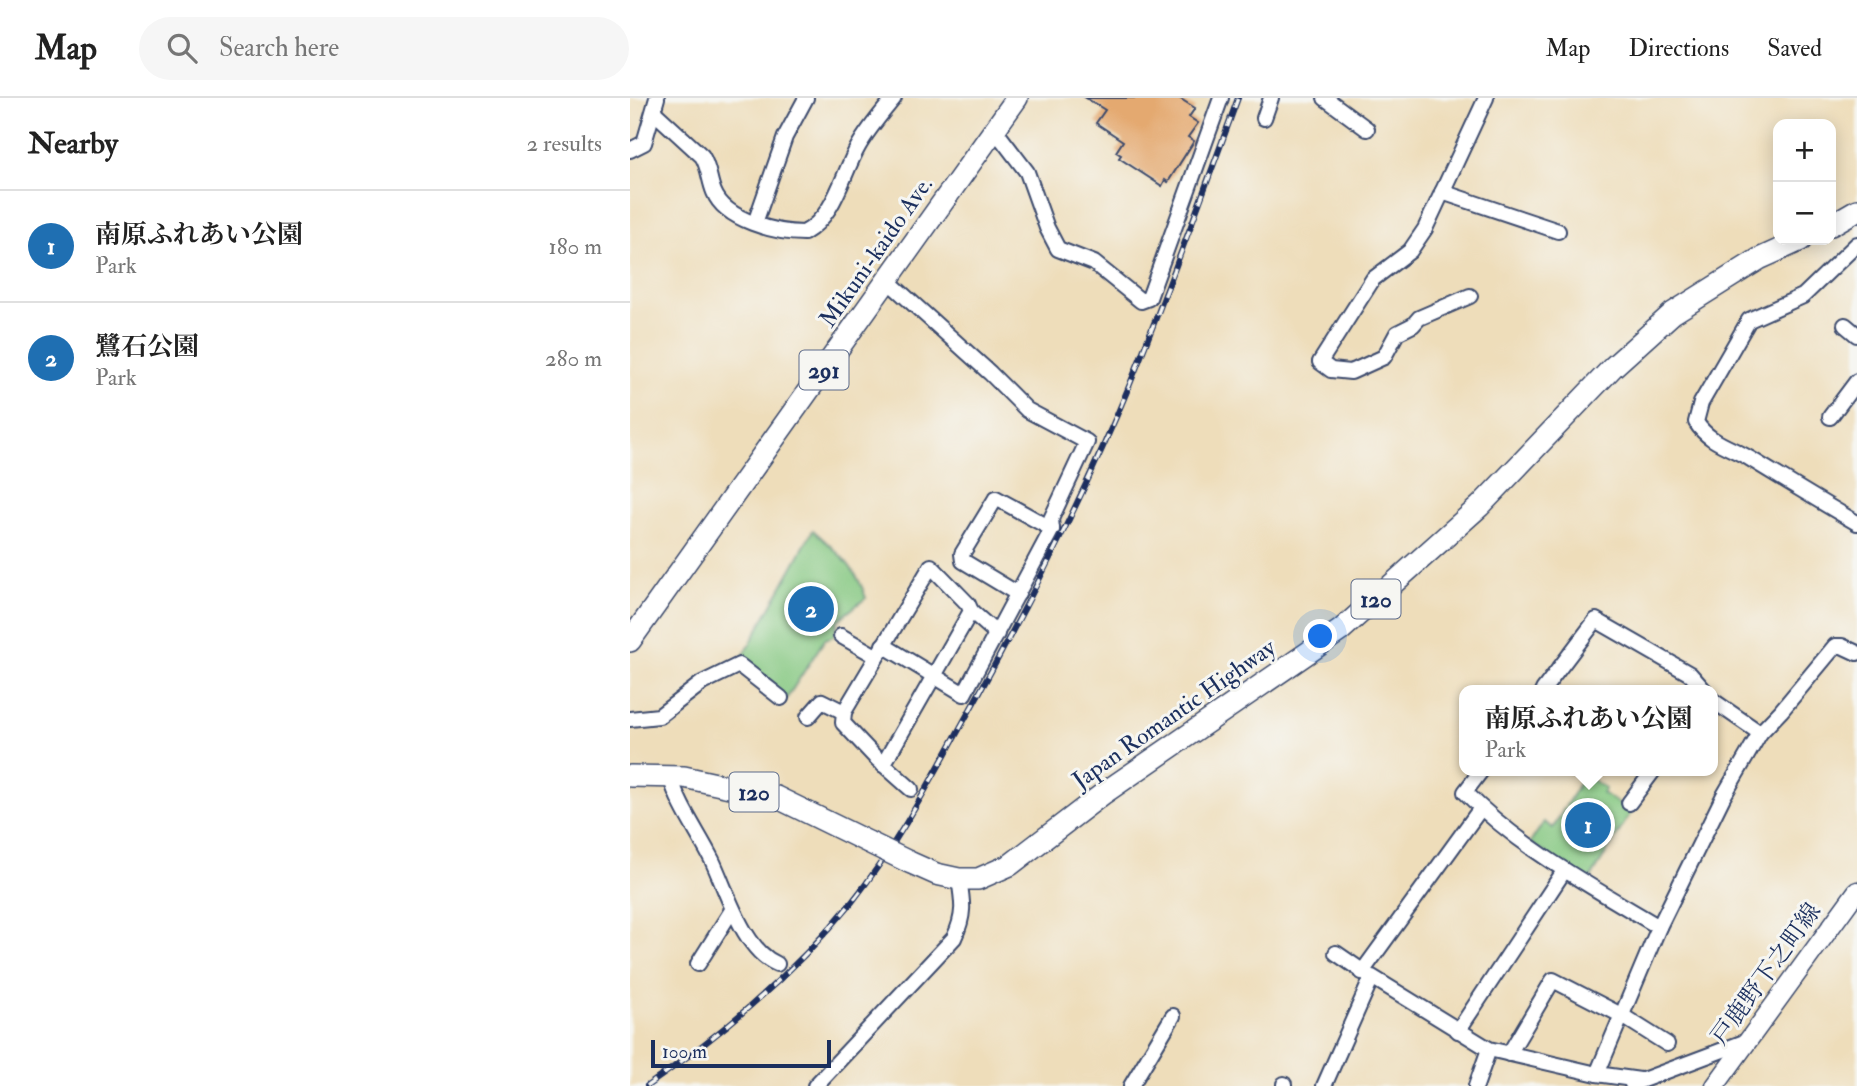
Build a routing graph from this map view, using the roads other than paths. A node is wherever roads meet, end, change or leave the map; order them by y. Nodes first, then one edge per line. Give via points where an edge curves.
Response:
1 (806, 98) edge
2 (894, 98) edge
3 (1017, 98) edge
4 (1221, 98) edge
5 (1271, 98) edge
6 (1325, 98) edge
7 (1486, 98) edge
8 (655, 105) edge
9 (1264, 118) dead end
10 (1367, 129) dead end
11 (995, 130) junction
12 (630, 150) edge
13 (1442, 192) junction
14 (1857, 210) edge
15 (1836, 222) edge
16 (755, 223) junction
17 (1558, 231) dead end
18 (1857, 244) edge
19 (1790, 245) edge
20 (888, 281) junction
21 (1470, 296) dead end
22 (1845, 325) dead end
23 (1857, 335) edge
24 (1857, 381) edge
25 (1830, 418) dead end
26 (1857, 523) edge
27 (1052, 529) junction
28 (1018, 594) junction
29 (971, 611) junction
30 (996, 634) junction
31 (841, 636) dead end
32 (630, 642) edge
33 (879, 650) junction
34 (1857, 653) edge
35 (933, 675) junction
36 (1547, 685) edge
37 (1700, 685) edge
38 (781, 698) dead end
39 (1718, 703) edge
40 (844, 712) junction
41 (808, 717) dead end
42 (630, 719) edge
43 (1760, 733) junction
44 (883, 765) junction
45 (630, 776) edge
46 (670, 776) junction
47 (1477, 776) edge
48 (1649, 776) edge
49 (911, 789) dead end
50 (1629, 803) dead end
51 (1481, 808) junction
52 (1564, 871) junction
53 (959, 879) junction
54 (1857, 891) edge
55 (732, 909) junction
56 (1659, 927) junction
57 (1336, 953) dead end
58 (698, 964) dead end
59 (777, 964) dead end
60 (1367, 975) junction
61 (1621, 1015) junction
62 (1173, 1016) dead end
63 (1458, 1031) junction
64 (1747, 1041) junction
65 (1667, 1044) dead end
66 (1489, 1049) junction
67 (1509, 1054) junction
68 (1597, 1074) junction
69 (1634, 1083) edge
70 (815, 1086) edge
71 (1131, 1086) edge
72 (1324, 1086) edge
73 (1476, 1086) edge
74 (1715, 1086) edge

1 - 16 street via 785,136
2 - 16 street via 859,144 834,200 812,228 795,233
3 - 11 highway, Mikuni-kaido Ave. / 291
4 - 11 street via 1149,298 1140,301 1094,263 1058,249 1027,172
5 - 9 street
6 - 10 street
7 - 13 street
8 - 12 street via 644,143
8 - 16 street via 702,156 714,195 736,218
11 - 20 highway, Mikuni-kaido Ave. / 291
13 - 17 street
13 - 21 street via 1410,251 1373,279 1320,362 1331,370 1351,372 1384,357 1397,333 1419,317
14 - 15 highway
18 - 26 street via 1803,296 1749,320 1701,403 1696,422 1717,442
19 - 53 highway, Japan Romantic Highway / 120 via 1720,282 1653,330 1480,506 1341,630 1104,793 1010,865 978,879
20 - 27 street via 1027,410 1087,442 1051,519
20 - 32 highway, Mikuni-kaido Ave. / 291
22 - 23 street
24 - 25 street
27 - 28 street
27 - 28 street via 996,498 962,554 963,561
28 - 30 street
29 - 30 street
29 - 33 street via 931,566
29 - 35 street
30 - 35 street via 964,694
31 - 33 street
33 - 35 street
33 - 40 street
34 - 43 street via 1835,646
35 - 44 street
36 - 37 street via 1597,620 1690,674
38 - 42 street via 739,664 702,683 659,716
39 - 43 street
40 - 41 street via 822,701
40 - 44 street via 843,723
43 - 56 street
44 - 49 street
45 - 46 highway, Japan Romantic Highway / 120
46 - 53 highway, Japan Romantic Highway / 120, bridge via 776,797 909,862
46 - 55 street
47 - 51 street via 1465,792
48 - 50 street
51 - 52 street
51 - 60 street
52 - 56 street
52 - 63 street
53 - 70 street via 963,906 954,939
54 - 64 main road, 戸鹿野下之町線
55 - 58 street
55 - 59 street via 764,959
56 - 61 street
57 - 60 street
60 - 63 street
60 - 72 street
61 - 65 street
61 - 67 street via 1553,980
61 - 68 street
62 - 71 street
63 - 66 street
64 - 69 street
64 - 74 main road, 戸鹿野下之町線
66 - 67 street
66 - 73 street
67 - 68 street
68 - 69 street

